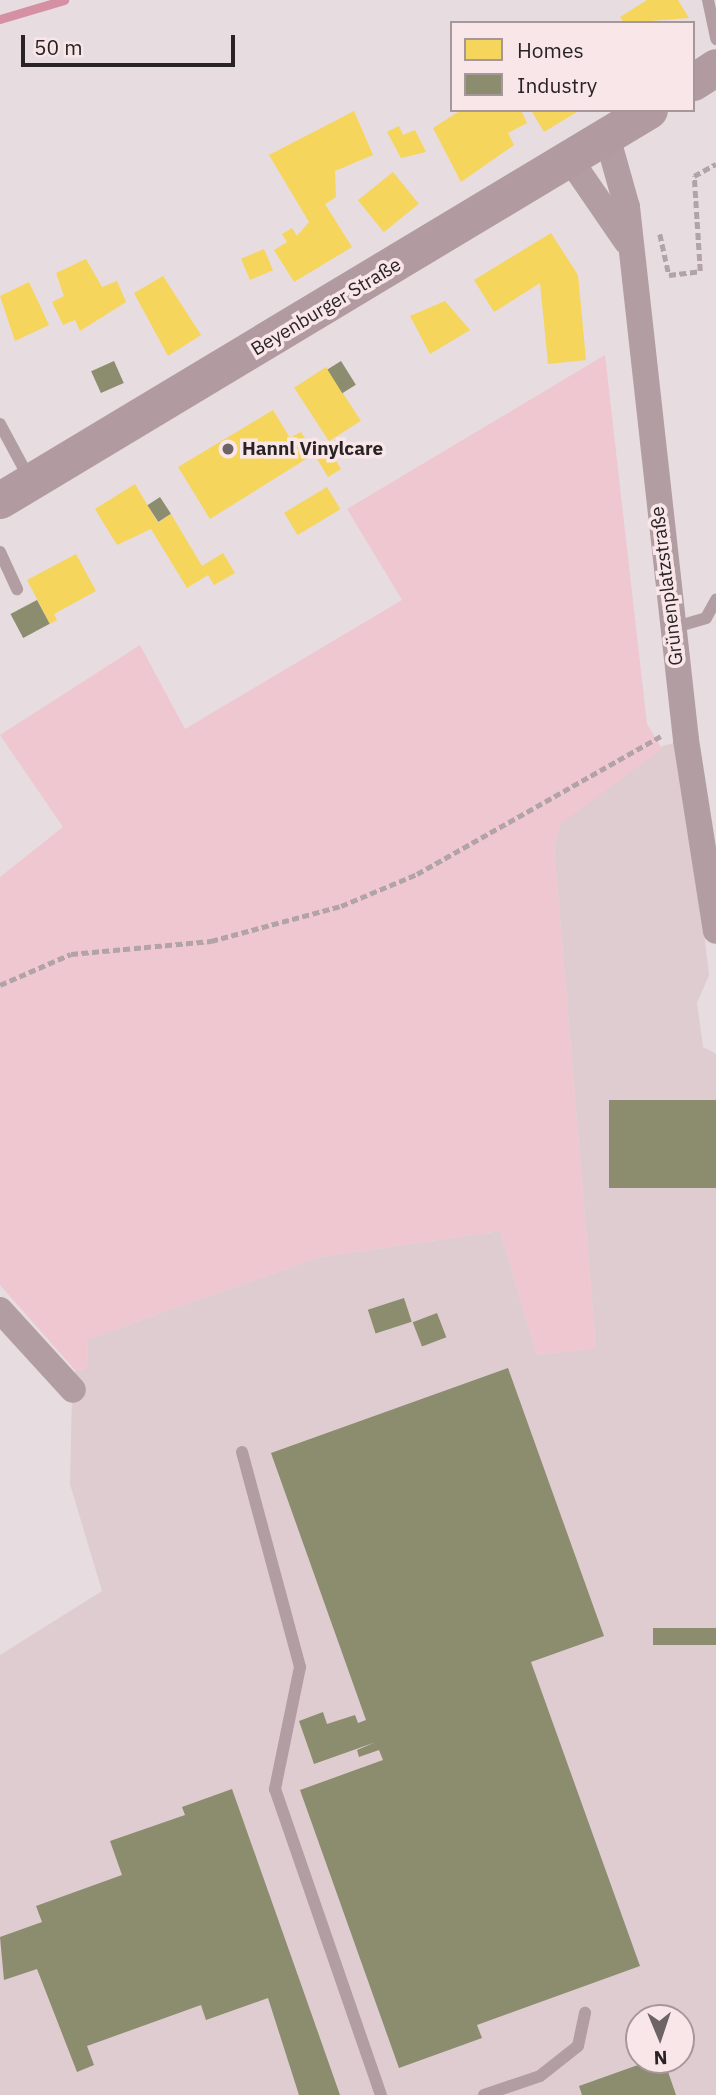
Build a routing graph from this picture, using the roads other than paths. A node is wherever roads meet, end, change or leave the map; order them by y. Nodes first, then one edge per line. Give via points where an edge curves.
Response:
1 (708, 0) edge
2 (716, 39) edge
3 (716, 68) edge
4 (695, 81) edge
5 (646, 112) edge
6 (607, 136) junction
7 (569, 158) junction
8 (626, 241) junction
9 (0, 424) edge
10 (16, 492) edge
11 (0, 552) edge
12 (17, 589) dead end
13 (716, 600) edge
14 (672, 628) junction
15 (716, 931) edge
16 (0, 1310) edge
17 (73, 1390) dead end
18 (242, 1452) dead end
19 (585, 2013) dead end
20 (381, 2095) edge
21 (484, 2095) edge

1 - 2 lane
3 - 4 main road
5 - 6 main road, Beyenburger Straße
6 - 7 main road, Beyenburger Straße
6 - 8 street, Grünenplatzstraße via 624,191
7 - 8 street, Grünenplatzstraße
7 - 10 main road, Beyenburger Straße
8 - 14 street, Grünenplatzstraße
9 - 10 lane
11 - 12 lane
13 - 14 lane via 706,618
14 - 15 street, Grünenplatzstraße
16 - 17 street
18 - 20 lane via 300,1667 275,1789
19 - 21 lane via 579,2046 540,2076

